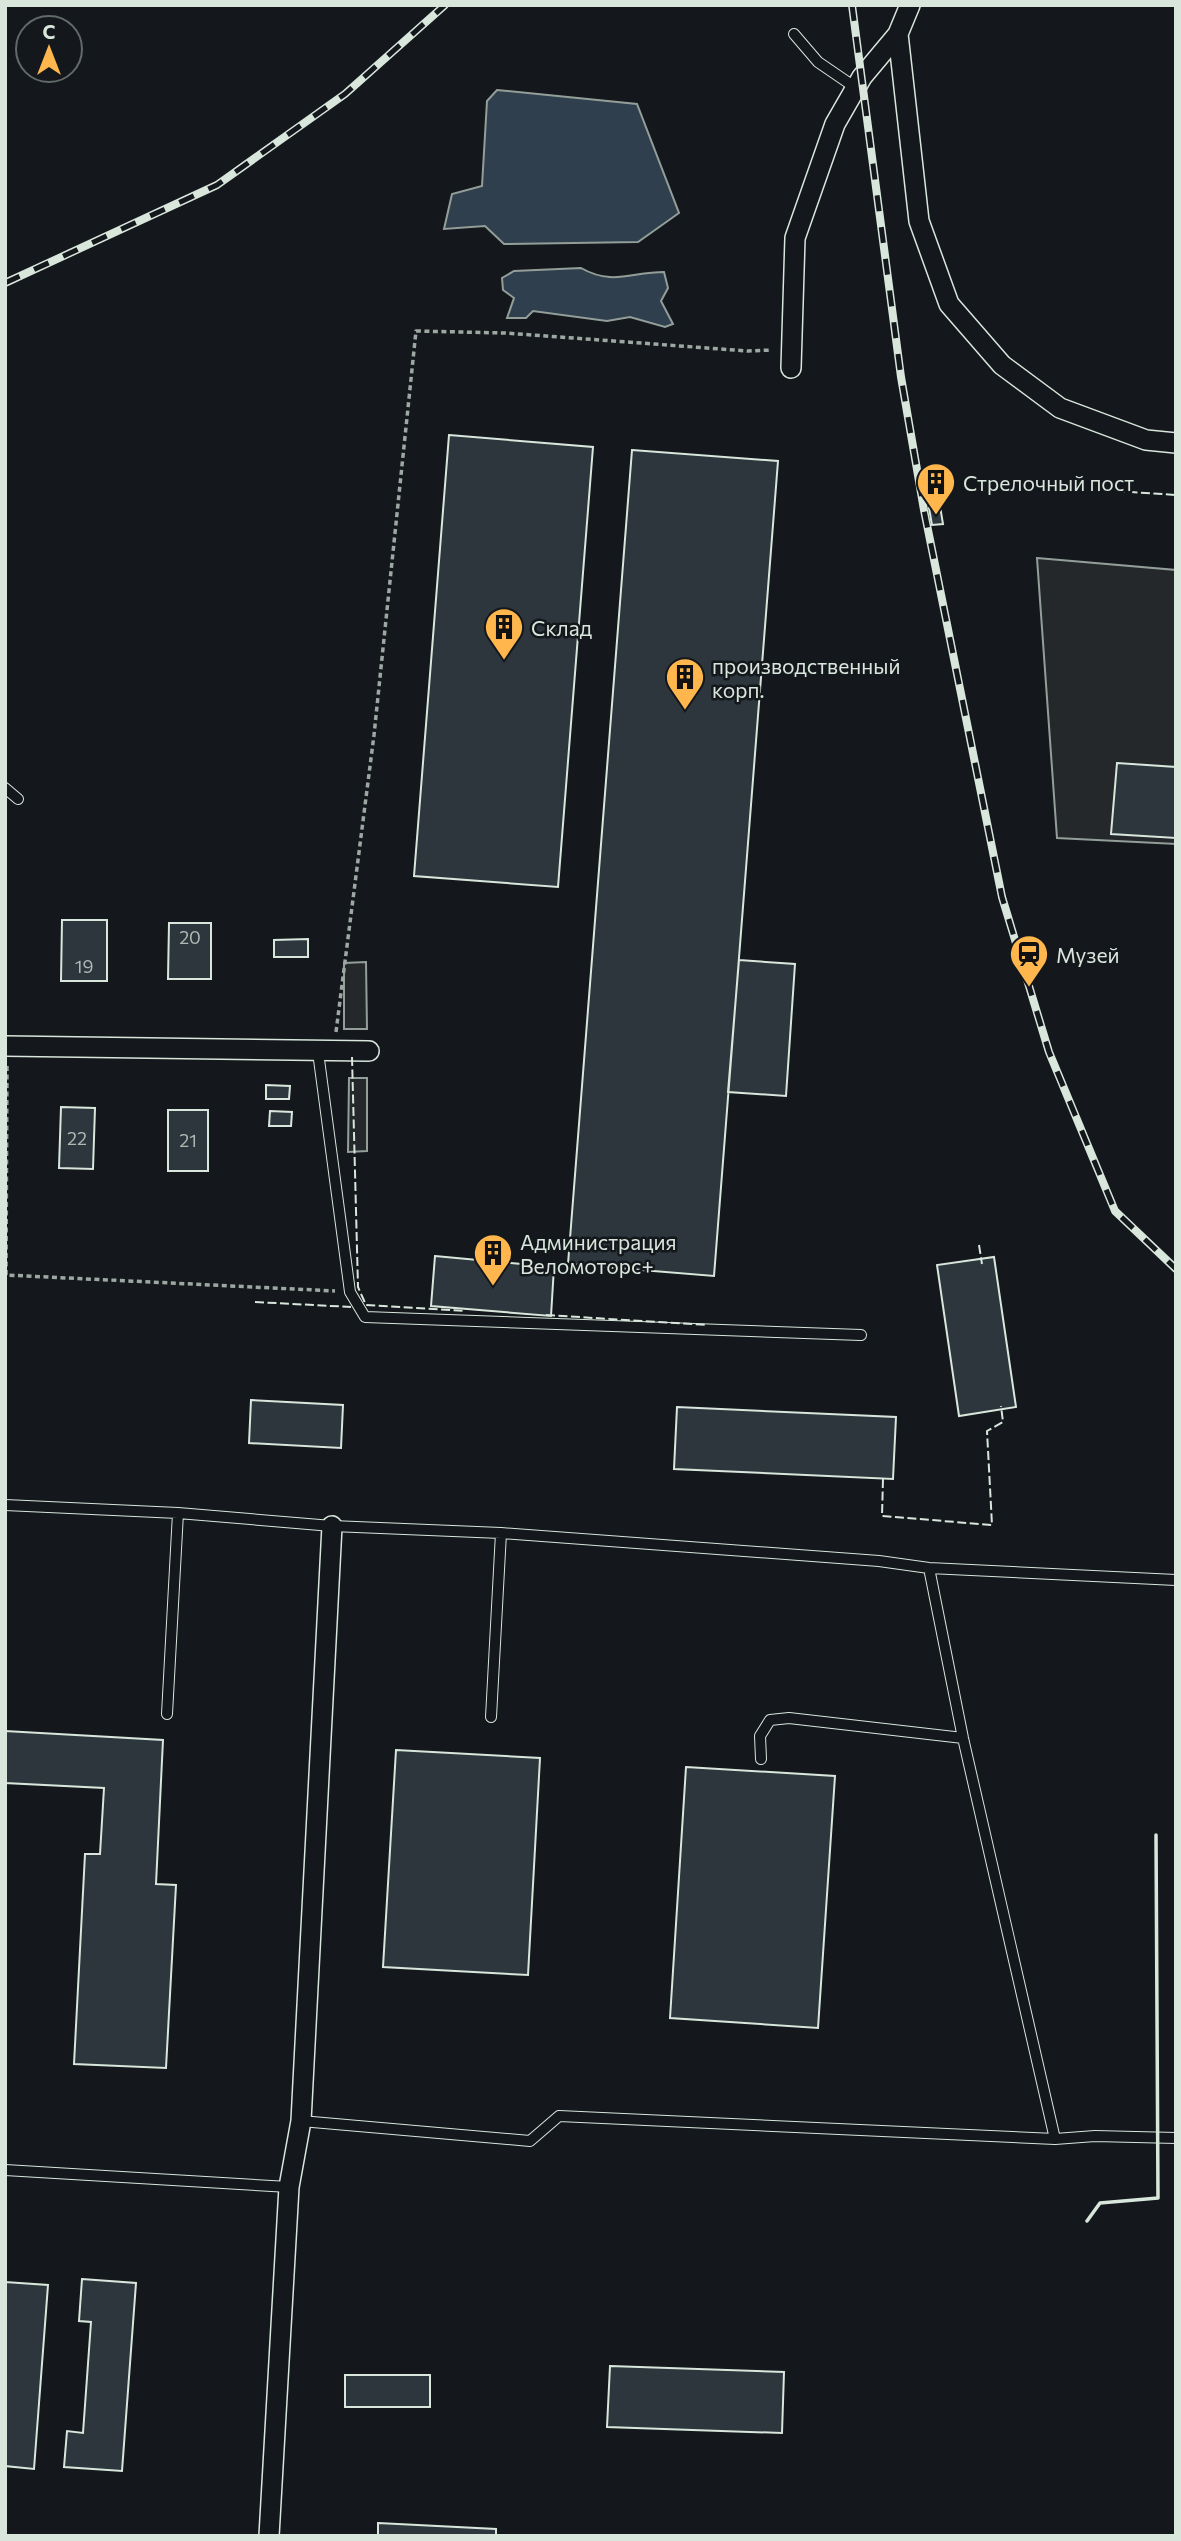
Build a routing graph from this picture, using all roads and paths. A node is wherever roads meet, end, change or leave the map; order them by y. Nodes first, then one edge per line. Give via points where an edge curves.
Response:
1 (910, 5) edge
2 (794, 34) dead end
3 (898, 34) junction
4 (856, 88) junction
5 (791, 359) joint
6 (1176, 443) edge
7 (5, 788) edge
8 (18, 799) dead end
9 (6, 1046) edge
10 (369, 1051) dead end
11 (326, 1052) junction
12 (350, 1292) junction
13 (861, 1335) dead end
14 (5, 1505) edge
15 (178, 1513) junction
16 (332, 1526) junction
17 (501, 1533) junction
18 (929, 1568) junction
19 (1176, 1580) edge
20 (167, 1714) dead end
21 (491, 1717) dead end
22 (963, 1738) junction
23 (761, 1759) dead end
24 (301, 2121) junction
25 (1055, 2138) junction
26 (1176, 2138) edge
27 (5, 2170) edge
28 (289, 2187) junction
29 (270, 2536) edge

1 - 3 street
2 - 4 lane via 818,62
3 - 4 street
3 - 6 street via 919,221 949,304 1002,365 1060,408 1146,440
4 - 5 street via 835,124 796,238
5 - 11 path via 748,351 416,331 374,735
7 - 8 lane
9 - 11 street
9 - 12 path via 6,1275
10 - 11 street
11 - 12 lane
12 - 13 lane via 365,1317
14 - 15 lane
15 - 16 lane
15 - 20 lane
16 - 17 lane
16 - 24 street
17 - 18 lane
17 - 21 lane
18 - 19 lane
18 - 22 lane
22 - 23 lane via 789,1718 770,1720 760,1736
22 - 25 lane
24 - 25 lane via 530,2141 559,2116
24 - 28 street
25 - 26 lane
27 - 28 lane
28 - 29 street

